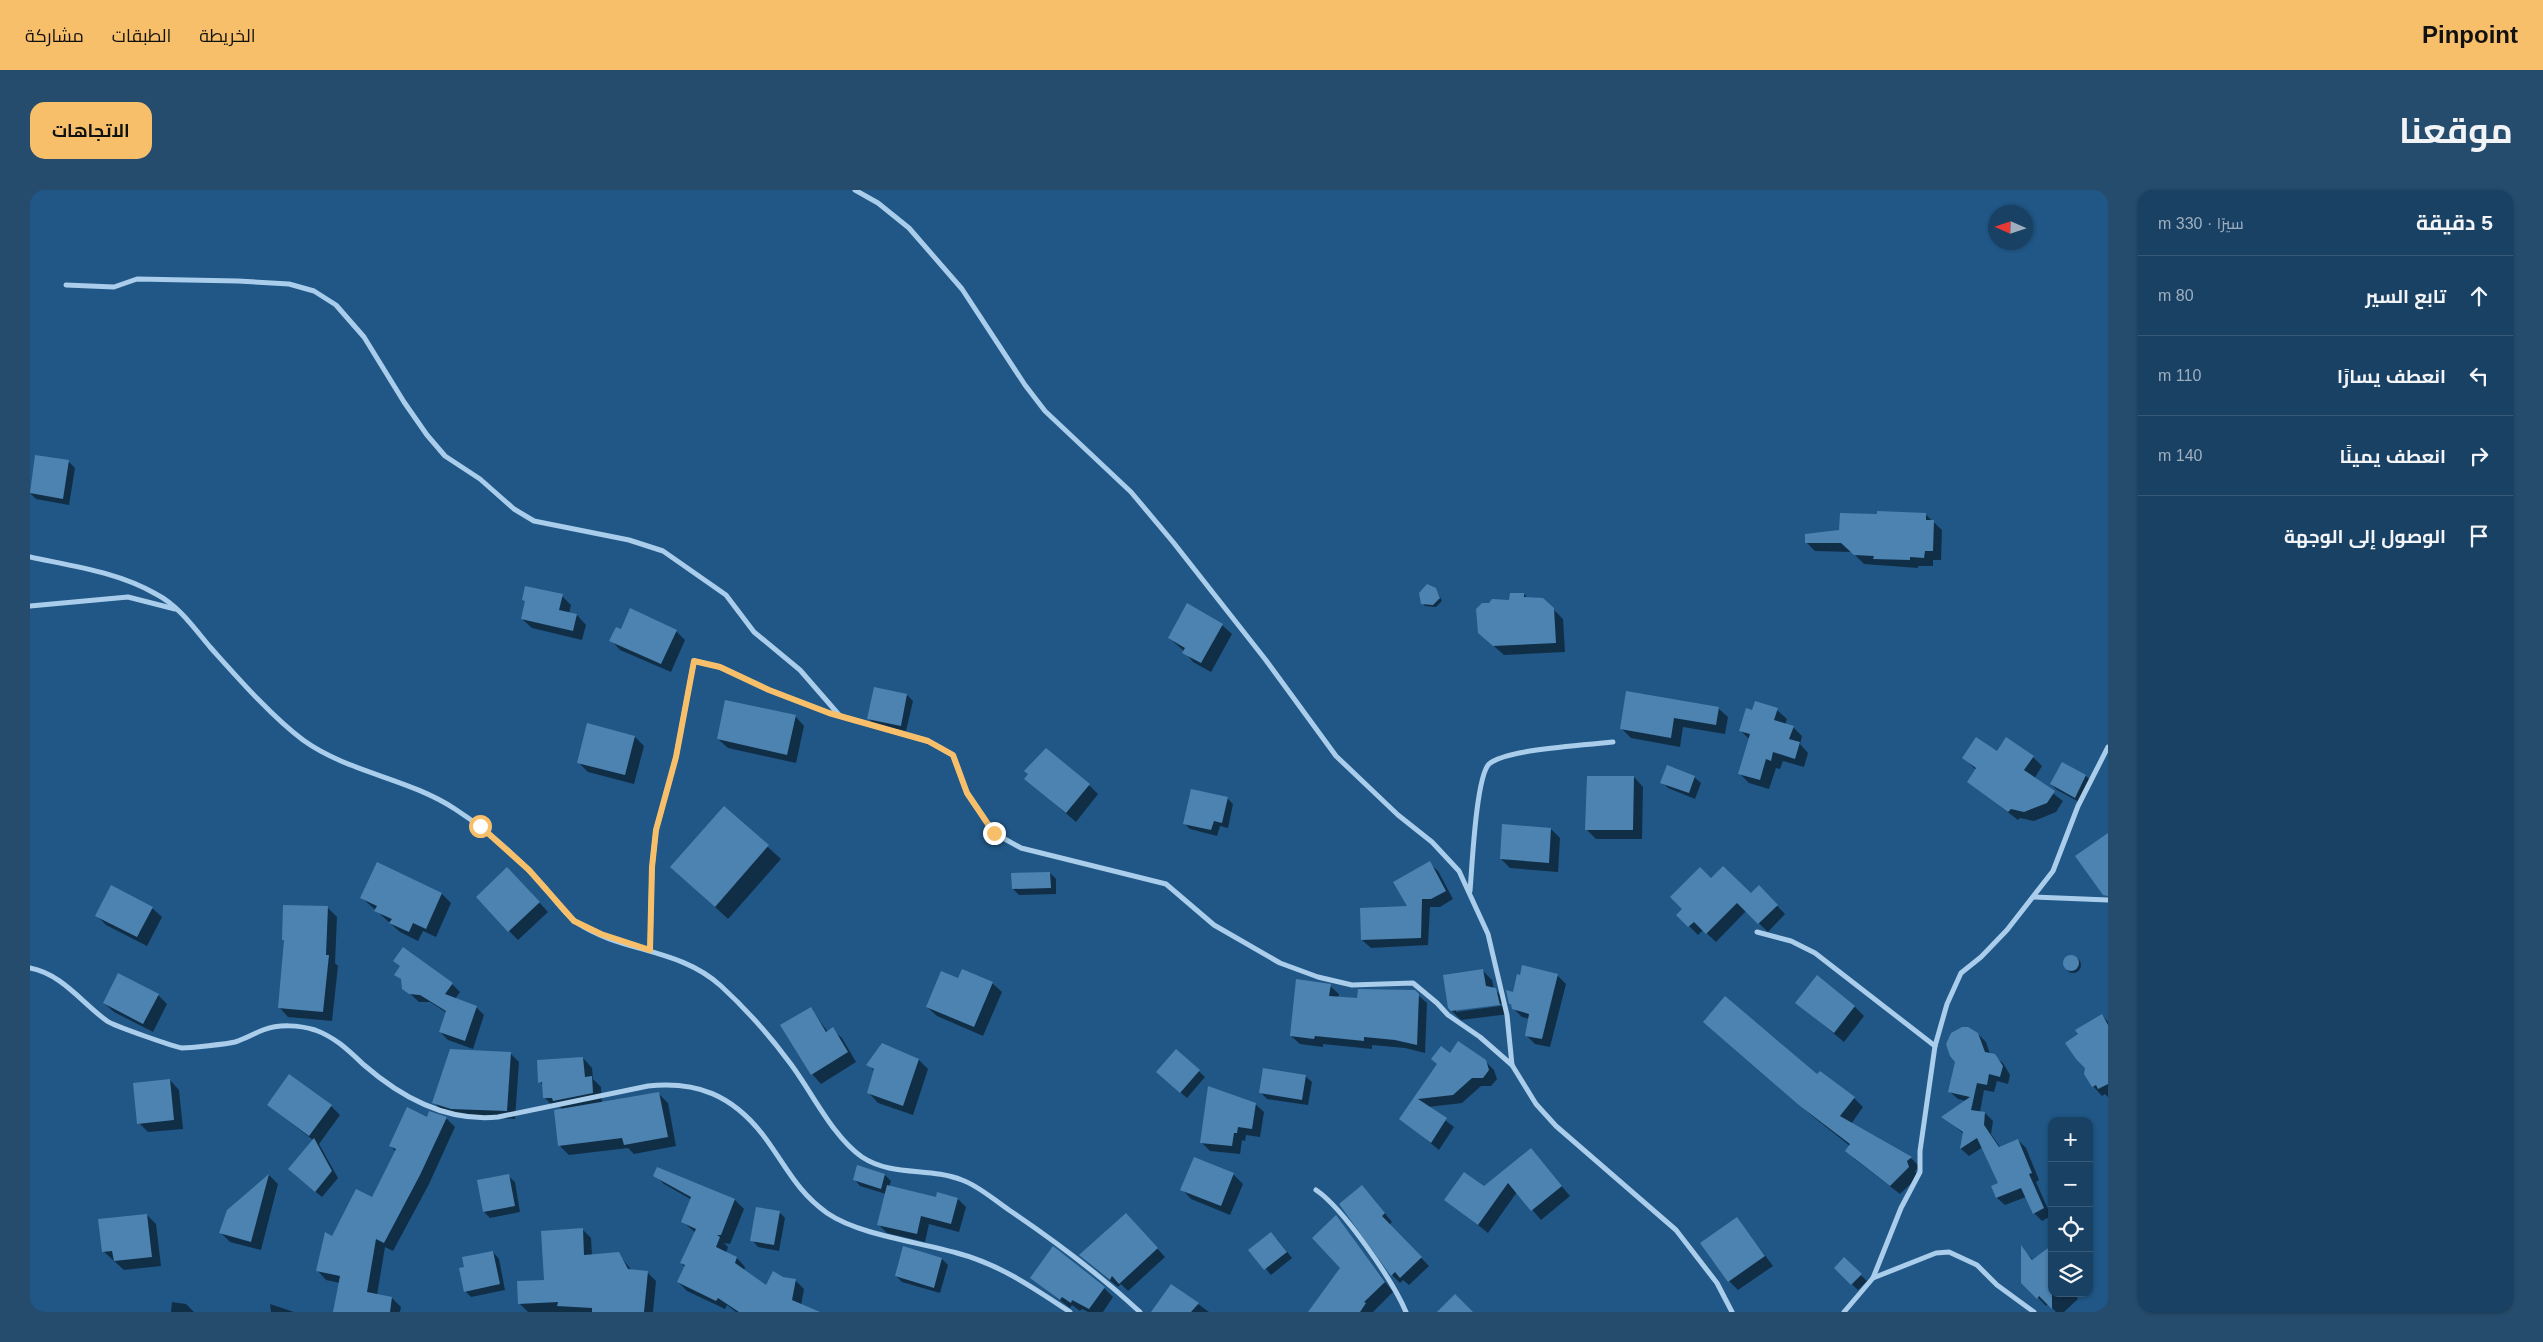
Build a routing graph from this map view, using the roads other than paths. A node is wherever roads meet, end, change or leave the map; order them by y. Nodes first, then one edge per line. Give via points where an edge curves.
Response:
1 (855, 190) edge
2 (66, 285) dead end
3 (30, 556) edge
4 (30, 606) edge
5 (178, 610) junction
6 (841, 716) junction
7 (1613, 742) dead end
8 (2108, 747) edge
9 (1470, 892) junction
10 (2034, 897) junction
11 (2108, 900) edge
12 (1757, 932) dead end
13 (650, 950) junction
14 (30, 968) edge
15 (1935, 1046) junction
16 (1512, 1065) junction
17 (1316, 1190) dead end
18 (1873, 1278) junction
19 (1070, 1312) edge
20 (1140, 1312) edge
21 (1406, 1312) edge
22 (1732, 1312) edge
23 (1844, 1312) edge
24 (2034, 1312) edge

1 - 9 street via 909,228 962,289 1045,411 1130,492 1253,644 1336,756 1432,842 1458,871
2 - 6 street via 114,287 137,279 238,281 289,284 314,291 336,306 364,337 427,436 445,456 534,521 602,533 663,551 726,595 754,632 800,670
3 - 5 street via 126,581 157,594
4 - 5 street via 128,597
5 - 13 street via 260,699 303,740 329,756 452,806 516,858 574,921 601,934
6 - 13 street via 769,690 720,667 694,661 676,757 656,830
6 - 16 street via 928,741 953,755 967,793 994,833 1020,848 1166,884 1214,925 1280,963 1318,977 1352,985 1413,983
7 - 9 street via 1522,753 1496,759 1488,765 1480,790
8 - 10 street via 2078,806 2053,871
9 - 16 street via 1490,943 1507,1015
10 - 11 street
10 - 15 street via 1981,957 1961,973 1947,1004
12 - 15 street via 1791,941 1815,953
13 - 20 street via 703,971 742,1007 791,1064 822,1111 858,1154 876,1165 896,1170 933,1172 966,1181 1072,1254
14 - 19 street via 56,978 109,1022 181,1048 232,1043 263,1030 284,1026 316,1030 331,1037 386,1083 440,1111 462,1116 498,1117 648,1086 671,1084 709,1092 743,1113 762,1135 790,1178 807,1198 829,1215 856,1227 987,1263 1014,1275
15 - 18 street via 1920,1150 1920,1172 1901,1208
16 - 22 street via 1536,1104 1556,1126 1676,1230 1717,1282
17 - 21 street via 1336,1207 1382,1269
18 - 23 street
18 - 24 street via 1936,1253 1949,1252 1976,1265

